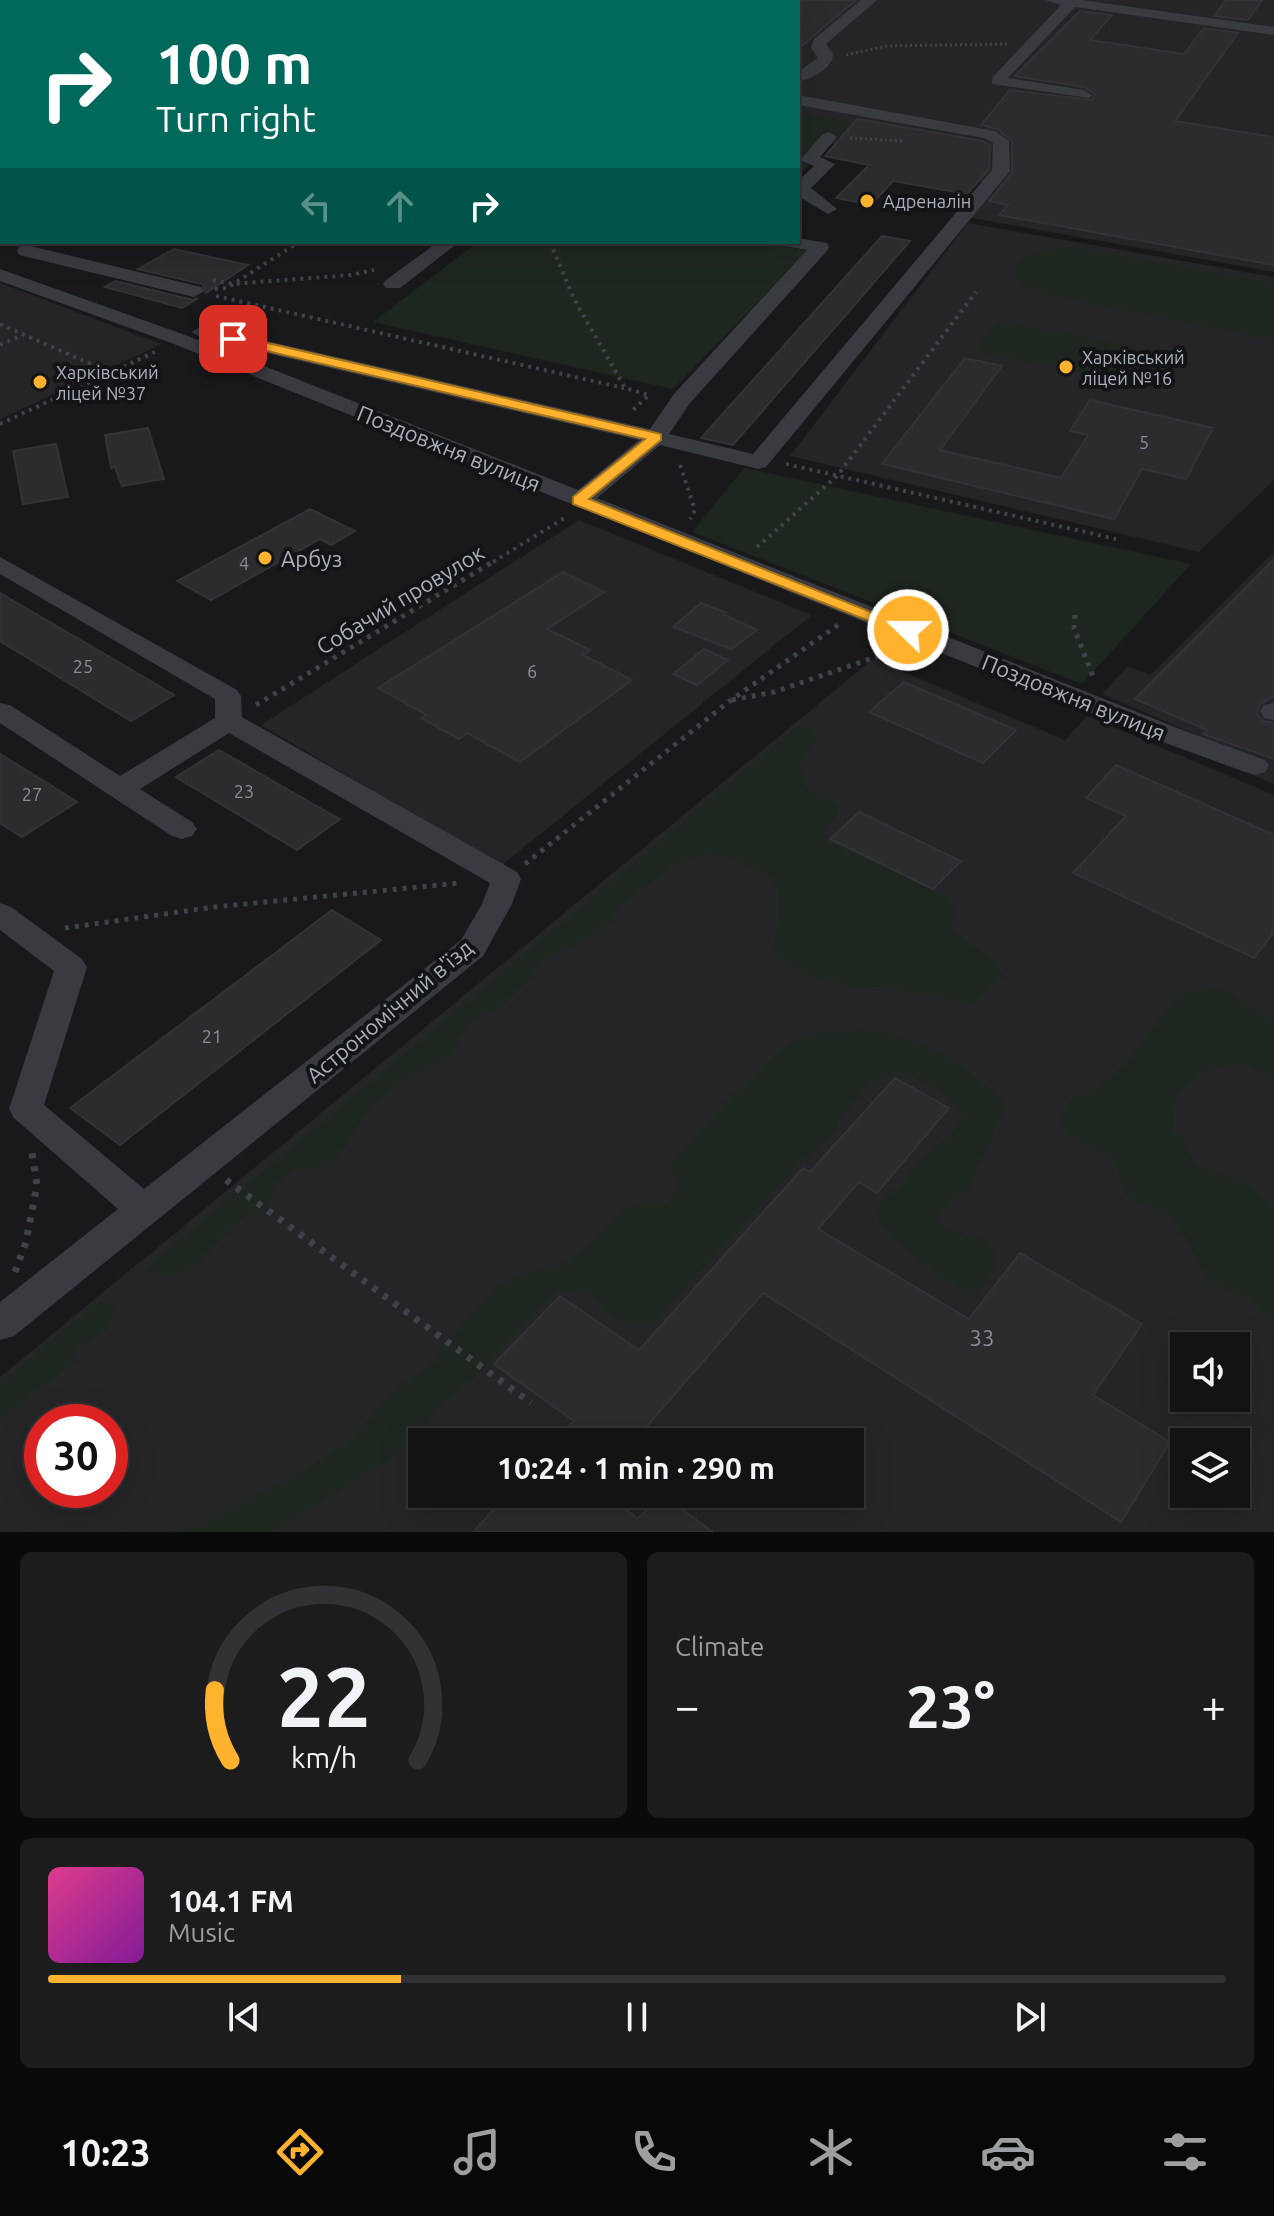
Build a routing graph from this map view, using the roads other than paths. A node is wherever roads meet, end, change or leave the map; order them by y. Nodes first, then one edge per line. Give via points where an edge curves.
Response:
1 (870, 0) edge
2 (1052, 0) edge
3 (1071, 3) junction
4 (1139, 6) edge
5 (1274, 31) edge
6 (800, 76) edge
7 (1084, 95) dead end
8 (800, 100) edge
9 (829, 137) dead end
10 (828, 209) dead end
11 (800, 243) edge
12 (446, 244) edge
13 (33, 246) edge
14 (0, 265) edge
15 (0, 275) edge
16 (388, 276) road end
17 (198, 284) road end
18 (192, 336) junction
19 (656, 437) junction
20 (579, 501) junction
21 (0, 564) edge
22 (0, 711) edge
23 (229, 721) junction
24 (1255, 766) dead end
25 (121, 788) junction
26 (182, 829) dead end
27 (0, 914) edge
28 (143, 1210) junction
29 (0, 1324) edge

1 - 6 street via 819,42 826,60
2 - 3 street
3 - 4 street
3 - 7 street via 997,81
4 - 5 street
8 - 19 street via 989,134 1001,141 1001,171 758,462
9 - 10 street via 808,160 827,164 800,189
11 - 19 street via 820,247 682,399
12 - 16 street
13 - 14 street
13 - 17 street
15 - 18 street, Поздовжня вулиця
18 - 19 street
18 - 20 street, Поздовжня вулиця
19 - 20 street
20 - 24 street, Поздовжня вулиця
21 - 23 street via 228,696
22 - 25 street
23 - 25 street
23 - 28 street, Астрономічний в'їзд via 506,879 472,948
25 - 26 street
27 - 28 street via 71,967 26,1109
28 - 29 street, Астрономічний в'їзд

